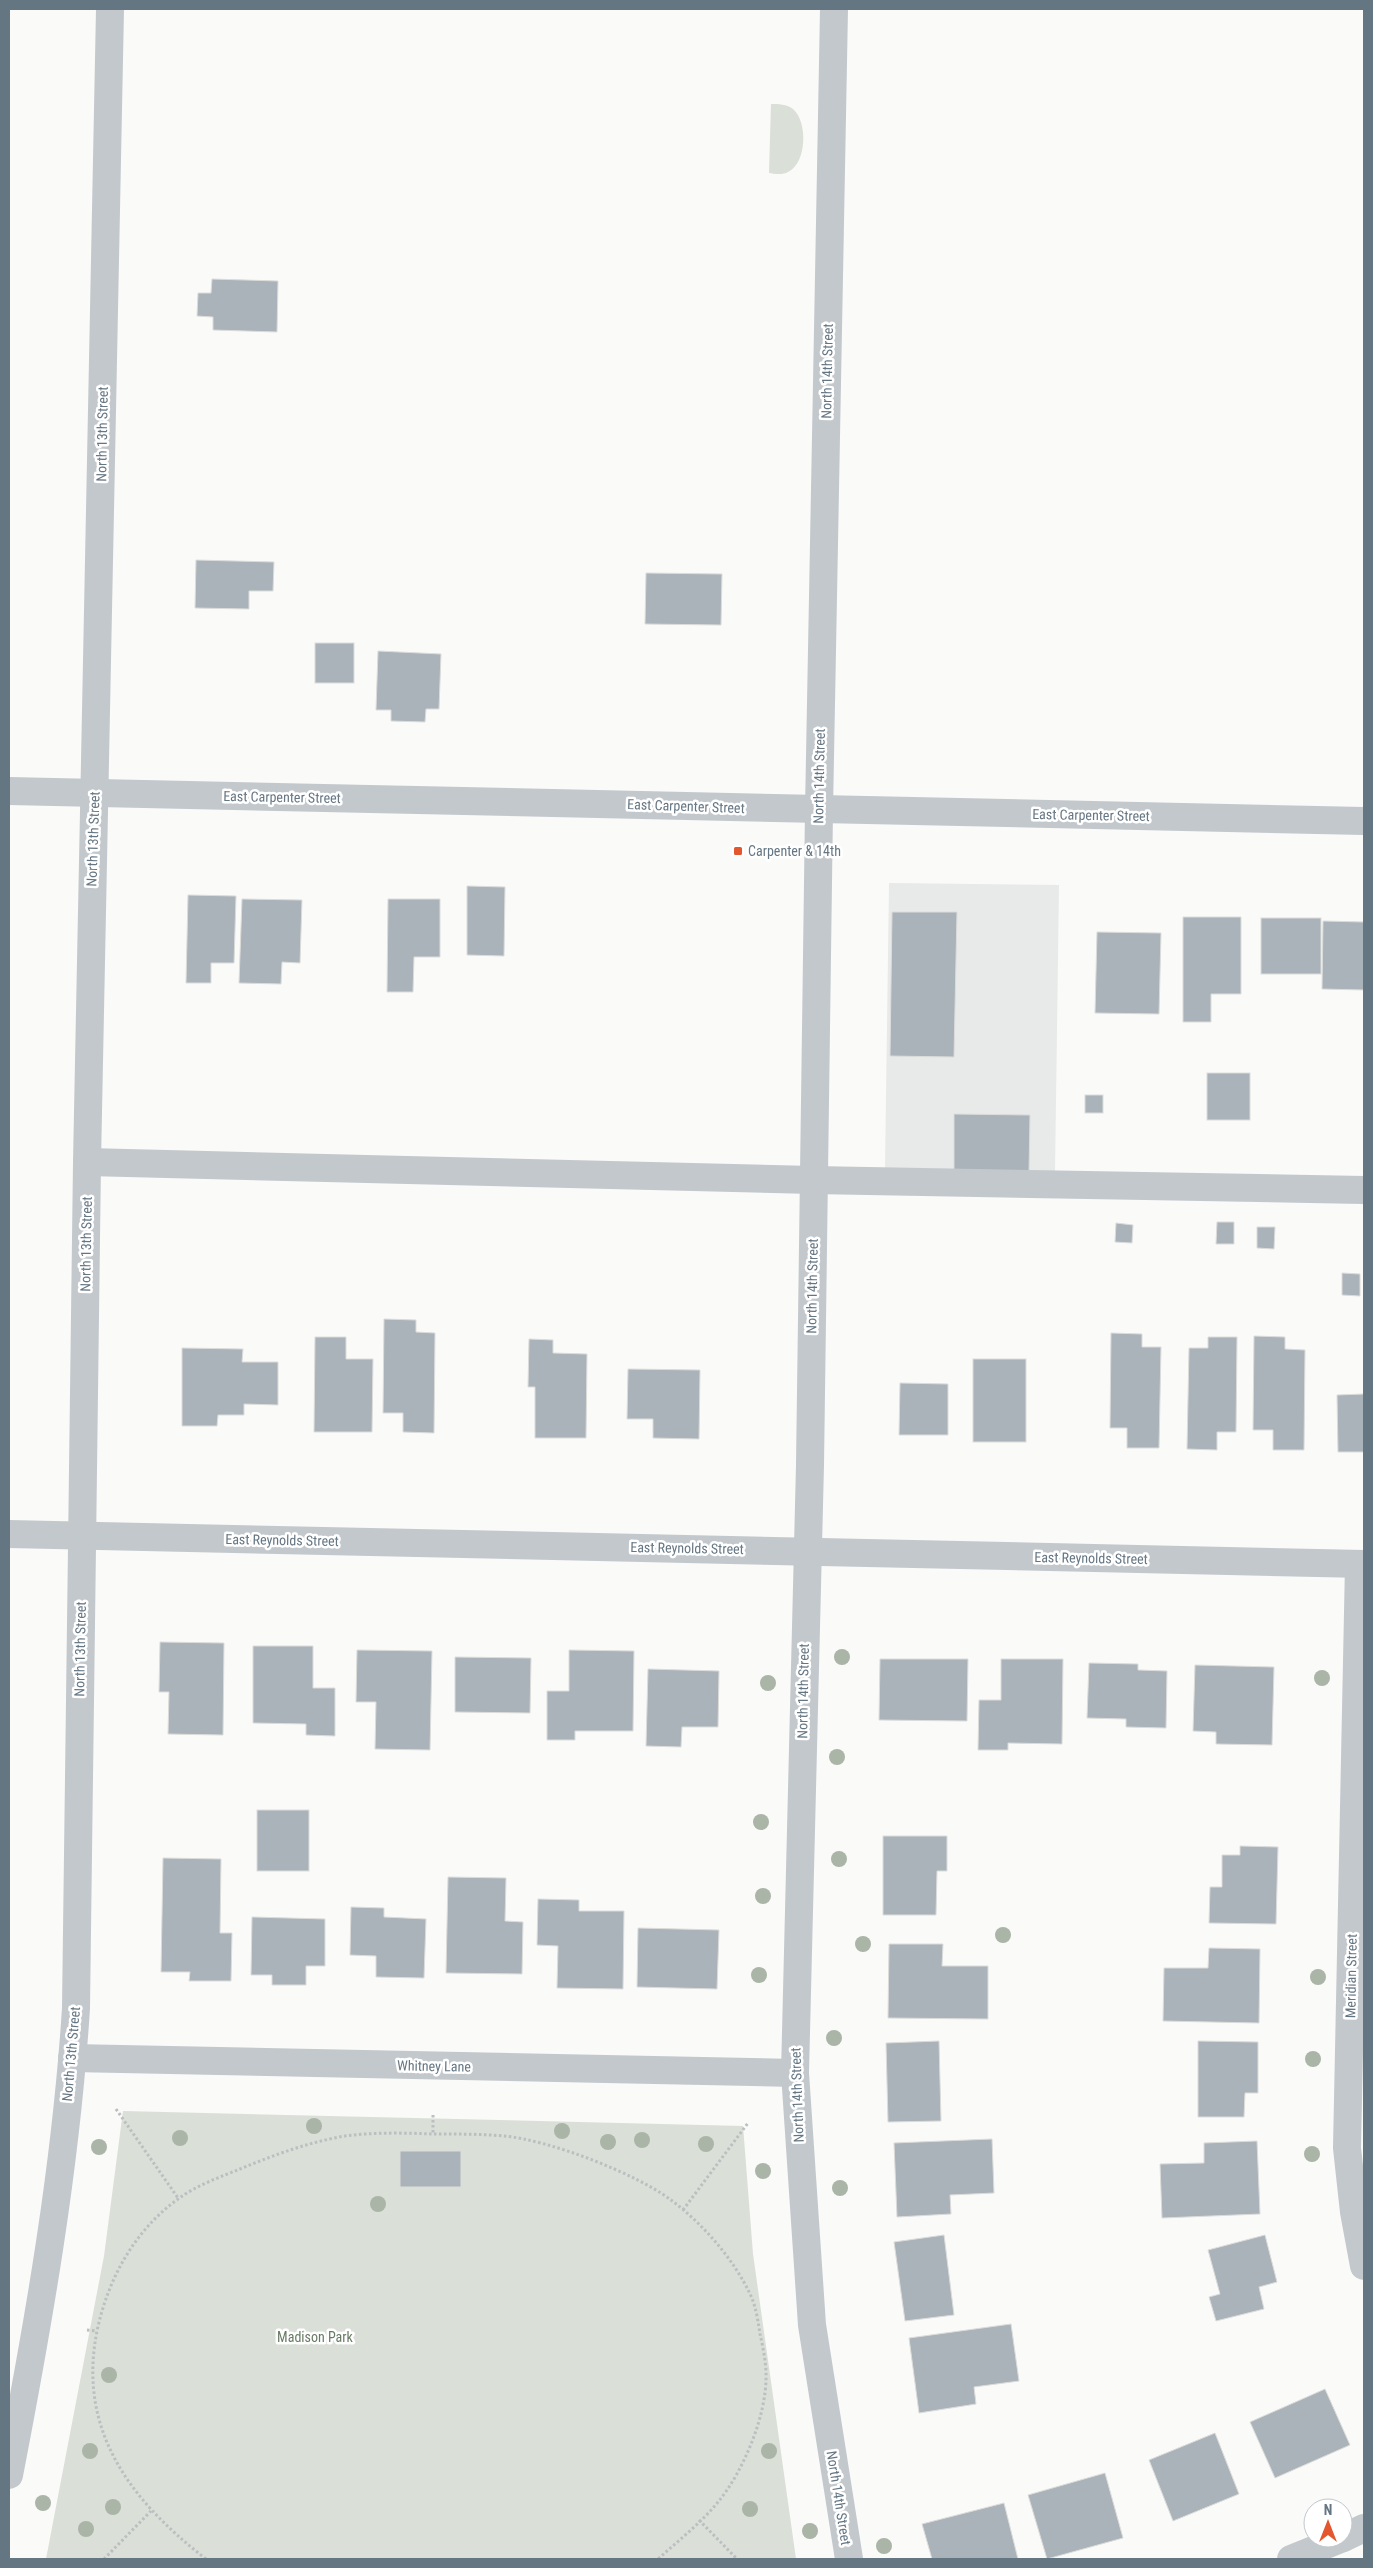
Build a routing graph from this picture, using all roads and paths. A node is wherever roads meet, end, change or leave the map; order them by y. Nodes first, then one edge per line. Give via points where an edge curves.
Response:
1 (110, 9) edge
2 (834, 9) edge
3 (9, 791) edge
4 (94, 793) junction
5 (819, 810) junction
6 (1364, 821) edge
7 (87, 1162) junction
8 (814, 1180) junction
9 (1364, 1190) edge
10 (9, 1534) edge
11 (83, 1536) junction
12 (806, 1551) junction
13 (1362, 1564) edge
14 (72, 2058) junction
15 (795, 2073) junction
16 (116, 2109) dead end
17 (433, 2115) dead end
18 (748, 2123) dead end
19 (433, 2134) junction
20 (178, 2198) junction
21 (683, 2210) junction
22 (1364, 2266) edge
23 (87, 2330) dead end
24 (97, 2331) junction
25 (768, 2338) dead end
26 (762, 2339) junction
27 (9, 2475) edge
28 (151, 2511) junction
29 (700, 2520) junction
30 (1319, 2548) edge
31 (104, 2559) edge
32 (206, 2559) edge
33 (658, 2559) edge
34 (737, 2559) edge
35 (849, 2559) edge
36 (1292, 2559) edge

1 - 4 street, North 13th Street
2 - 5 street, North 14th Street
3 - 4 street, East Carpenter Street
4 - 5 street, East Carpenter Street
4 - 7 street, North 13th Street
5 - 6 street, East Carpenter Street
5 - 8 street, North 14th Street
7 - 8 street
7 - 11 street, North 13th Street
8 - 9 street
8 - 12 street, North 14th Street
10 - 11 street, East Reynolds Street
11 - 12 street, East Reynolds Street
11 - 14 street, North 13th Street via 76,2008
12 - 13 street, East Reynolds Street
12 - 15 street, North 14th Street
13 - 22 street, Meridian Street via 1347,2148
14 - 15 street, Whitney Lane
14 - 27 street, North 13th Street via 46,2276
15 - 35 street, North 14th Street via 812,2325
16 - 20 path
17 - 19 path
18 - 21 path
19 - 20 path via 345,2136 280,2153
19 - 21 path via 506,2136 547,2144 627,2176
20 - 24 path via 136,2239 108,2288
21 - 26 path via 739,2272 752,2298
23 - 24 path
24 - 28 path via 91,2366 93,2398 101,2431 122,2476
25 - 26 path
26 - 29 path via 767,2376 753,2439 738,2472 718,2503
28 - 31 path
28 - 32 path
29 - 33 path
29 - 34 path
30 - 36 street

